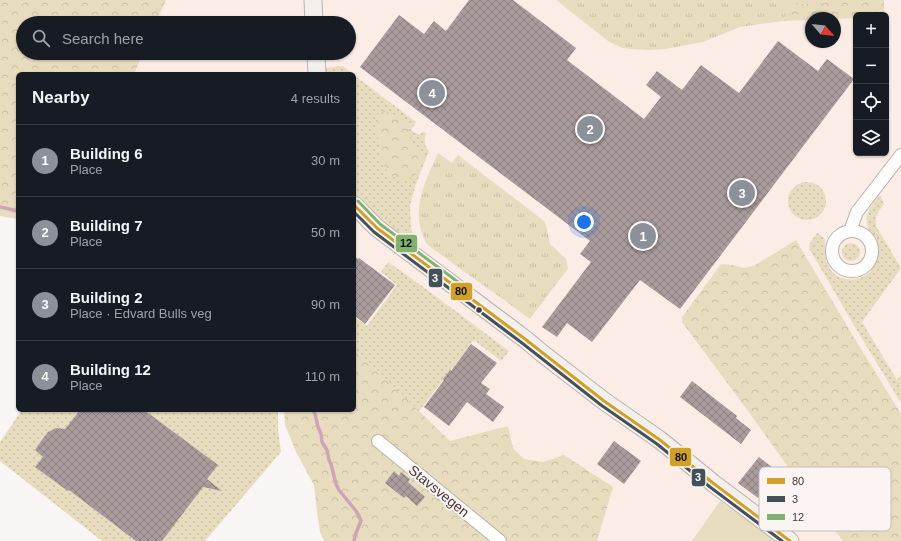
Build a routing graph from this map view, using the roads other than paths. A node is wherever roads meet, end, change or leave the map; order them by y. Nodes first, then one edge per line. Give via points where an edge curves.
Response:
1 (313, 0) edge
2 (314, 16) edge
3 (316, 60) edge
4 (317, 72) edge
5 (901, 155) edge
6 (356, 207) edge
7 (850, 231) dead end
8 (378, 441) dead end
9 (759, 518) edge
10 (777, 531) edge
11 (500, 541) edge
12 (790, 541) edge

1 - 2 street
3 - 4 street
5 - 7 street via 857,212
6 - 9 street via 377,228 604,401 660,440
8 - 11 street, Stavsvegen
10 - 12 street

